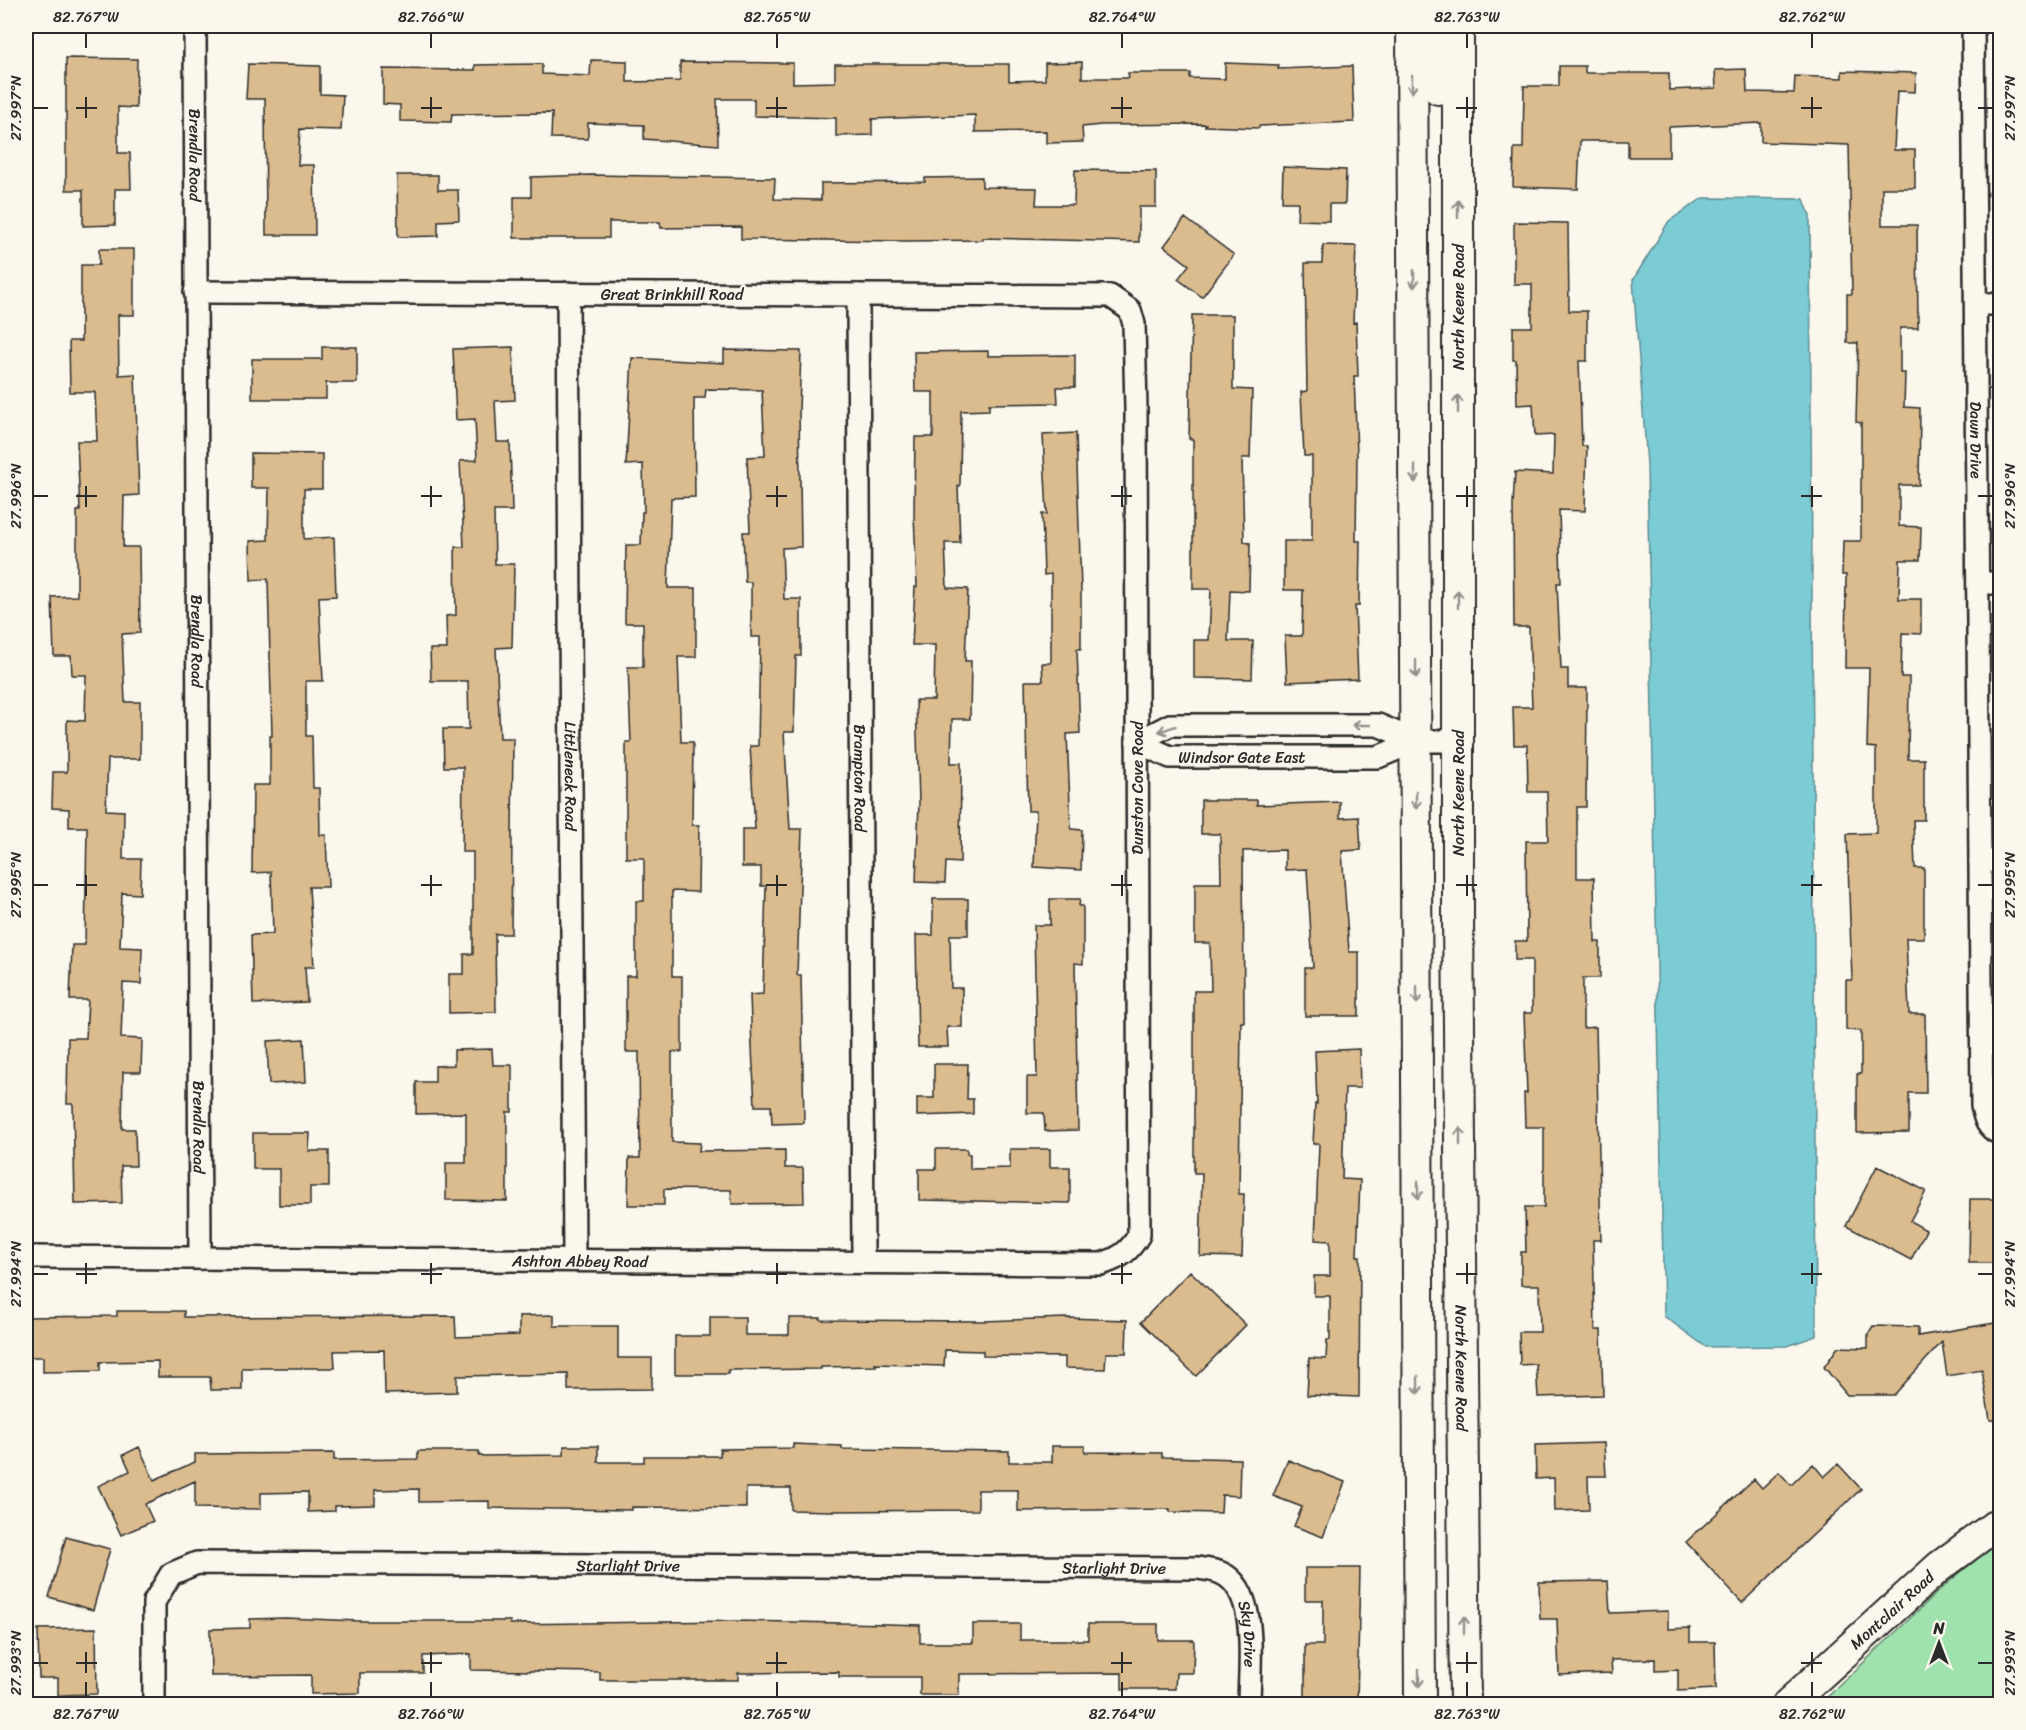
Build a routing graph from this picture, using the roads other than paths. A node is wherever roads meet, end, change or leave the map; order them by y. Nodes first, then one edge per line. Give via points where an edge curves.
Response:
1 (195, 26) edge
2 (1412, 26) edge
3 (1429, 26) edge
4 (1458, 26) edge
5 (1973, 26) edge
6 (195, 292) junction
7 (568, 293) junction
8 (858, 295) junction
9 (1976, 304) junction
10 (2001, 304) edge
11 (1134, 324) joint
12 (1458, 531) junction
13 (1979, 583) junction
14 (2001, 583) edge
15 (1416, 741) junction
16 (1458, 741) junction
17 (1137, 742) junction
18 (1990, 861) edge
19 (2001, 1134) edge
20 (1130, 1250) joint
21 (26, 1257) edge
22 (200, 1258) junction
23 (574, 1259) junction
24 (863, 1261) junction
25 (2001, 1522) edge
26 (1222, 1574) joint
27 (154, 1704) edge
28 (1249, 1704) edge
29 (1420, 1704) edge
30 (1465, 1704) edge
31 (1788, 1704) edge

1 - 6 street, Brendla Road
2 -> 15 main road
3 - 12 main road via 1438,59 1438,427
12 -> 4 main road, North Keene Road
5 - 9 street, Dawn Drive
6 - 7 street, Great Brinkhill Road
6 - 22 street, Brendla Road
7 - 8 street, Great Brinkhill Road
7 - 23 street, Littleneck Road
8 - 11 street, Great Brinkhill Road via 1110,296 1130,310
8 - 24 street, Brampton Road
9 - 10 street
9 - 13 street, Dawn Drive
11 - 17 street, Dunston Cove Road
16 -> 12 main road, North Keene Road
13 - 14 street
13 - 18 street, Dawn Drive
15 - 16 street, Windsor Gate East
15 - 17 street, Windsor Gate East via 1378,757 1170,757
15 -> 17 street, Windsor Gate East via 1378,725 1170,725
15 -> 29 main road
30 -> 16 main road, North Keene Road
17 - 20 street, Dunston Cove Road via 1141,1219 1139,1235
18 - 19 street, Dawn Drive via 1982,1106 1985,1121
20 - 24 street, Ashton Abbey Road via 1101,1264
21 - 22 street, Ashton Abbey Road
22 - 23 street, Ashton Abbey Road
23 - 24 street, Ashton Abbey Road
25 - 31 main road, Montclair Road via 1939,1567
26 - 27 street, Starlight Drive via 1197,1568 197,1563 171,1574 154,1602
26 - 28 street, Sky Drive via 1241,1591 1249,1616

